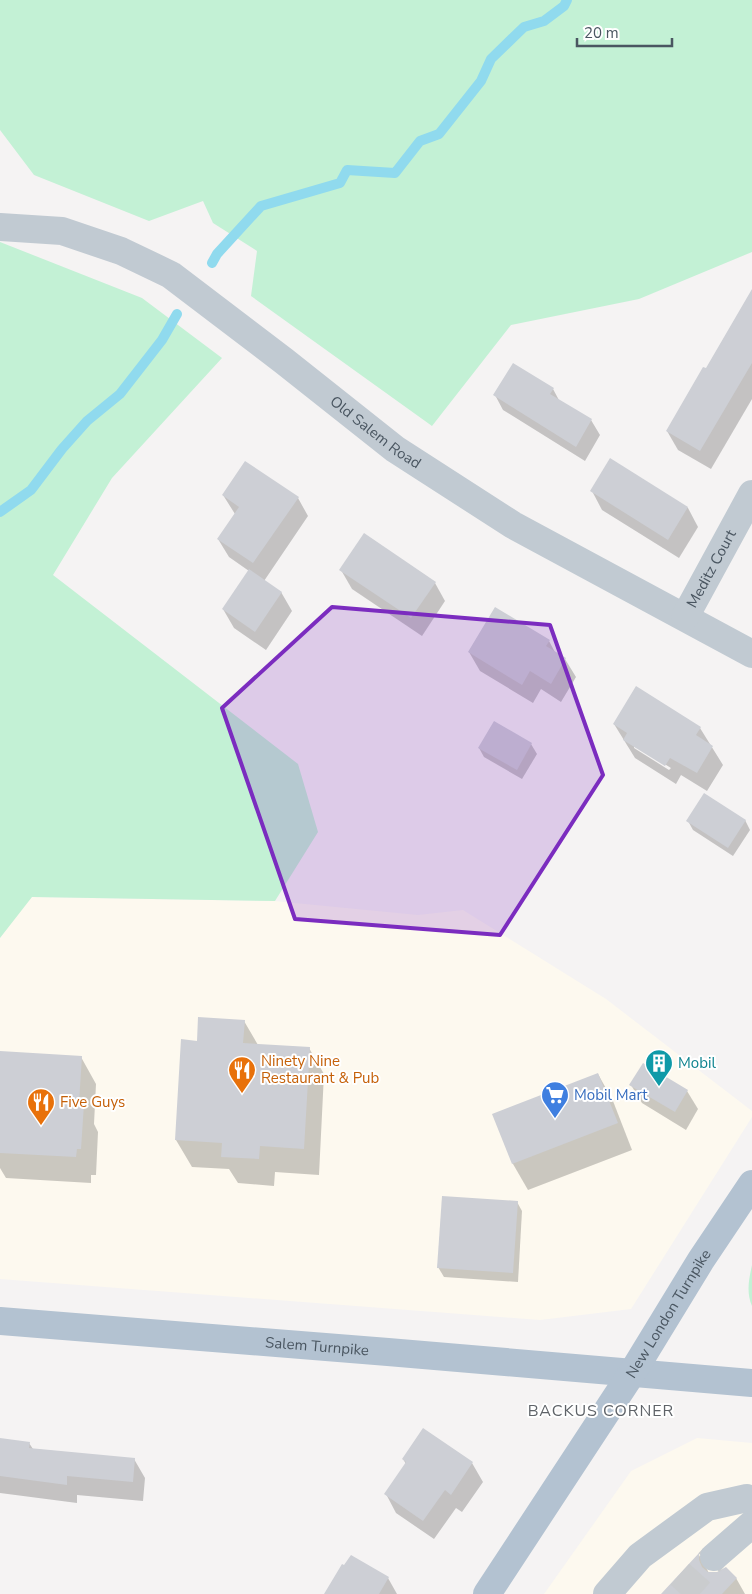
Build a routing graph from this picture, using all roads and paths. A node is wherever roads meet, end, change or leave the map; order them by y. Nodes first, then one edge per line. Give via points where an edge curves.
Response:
1 (0, 227) edge
2 (752, 494) edge
3 (684, 617) junction
4 (752, 654) edge
5 (752, 1184) edge
6 (0, 1321) edge
7 (632, 1373) junction
8 (752, 1384) edge
9 (752, 1500) edge
10 (752, 1524) edge
11 (714, 1556) tunnel mouth
12 (487, 1594) edge
13 (607, 1594) edge

1 - 3 street, Old Salem Road via 62,231 121,251 171,275 395,449 512,525
2 - 3 street, Meditz Court
3 - 4 street, Old Salem Road
5 - 7 main road, New London Turnpike
6 - 7 main road, Salem Turnpike
7 - 8 main road, Salem Turnpike
7 - 12 main road, New London Turnpike
9 - 13 street via 747,1498 707,1507 640,1556
10 - 11 street

